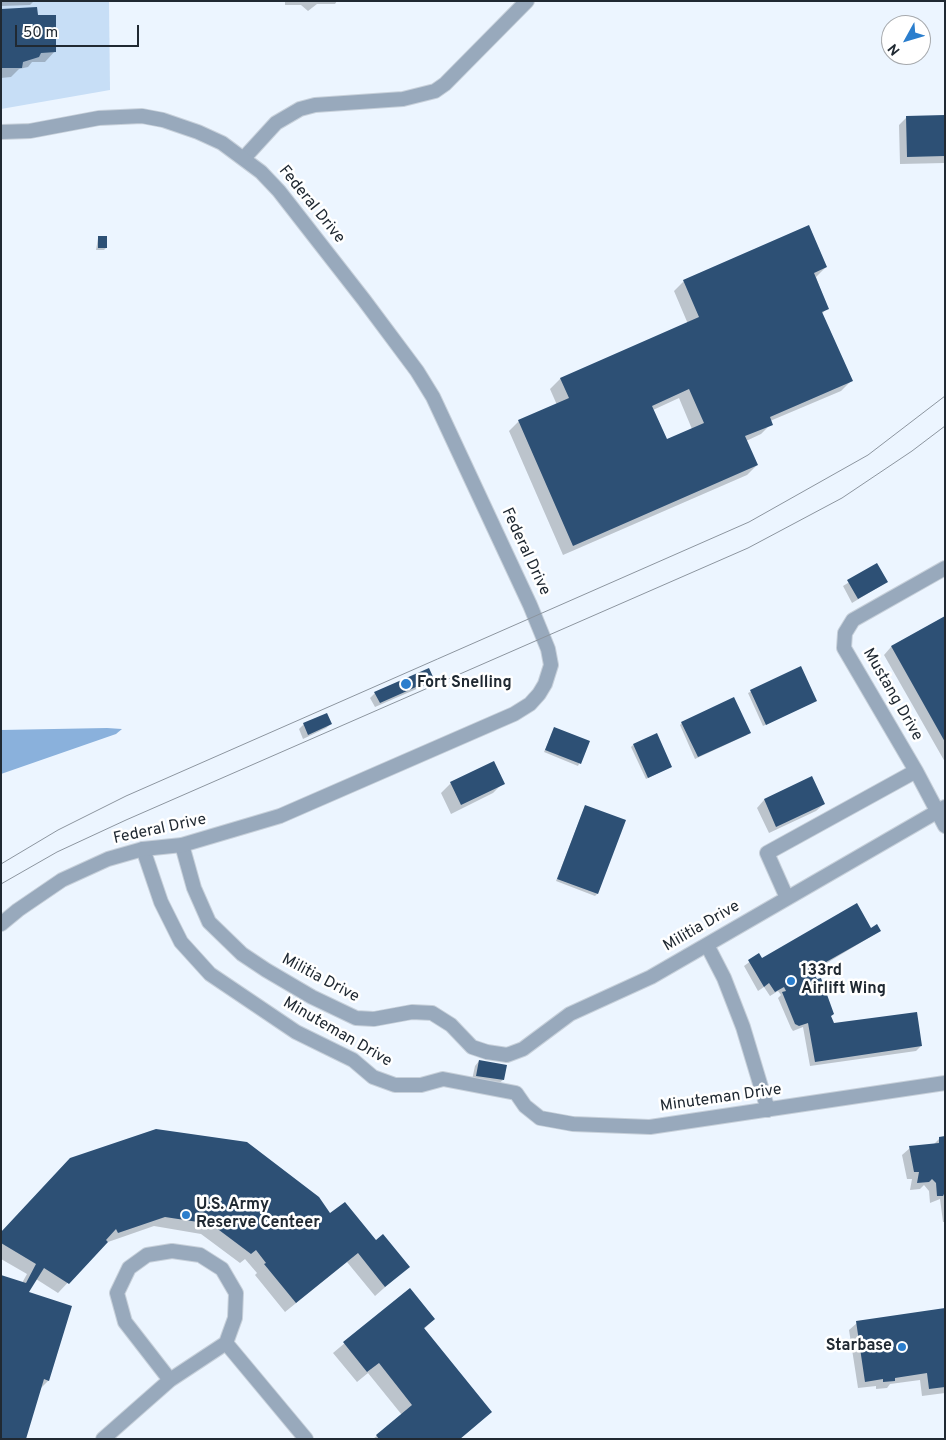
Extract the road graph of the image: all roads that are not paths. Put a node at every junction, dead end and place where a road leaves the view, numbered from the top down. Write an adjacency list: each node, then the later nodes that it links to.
1 (527, 1): 3 (street)
2 (1, 132): 3 (street, Federal Drive)
3 (244, 158): 8 (street, Federal Drive)
4 (945, 568): 5 (street, Mustang Drive)
5 (916, 771): 6 (street, Mustang Drive); 10 (street)
6 (941, 809): 7 (street, Mustang Drive); 10 (street, Militia Drive)
7 (945, 826)
8 (182, 846): 9 (street, Federal Drive); 12 (street, Militia Drive)
9 (143, 849): 11 (street, Federal Drive); 14 (street, Minuteman Drive)
10 (787, 898): 12 (street, Militia Drive)
11 (1, 924)
12 (707, 945): 14 (street)
13 (945, 1083): 14 (street, Minuteman Drive)
14 (768, 1110)
15 (226, 1343): 16 (street); 16 (street); 18 (street)
16 (170, 1380): 17 (street)
17 (103, 1439)
18 (306, 1439)

